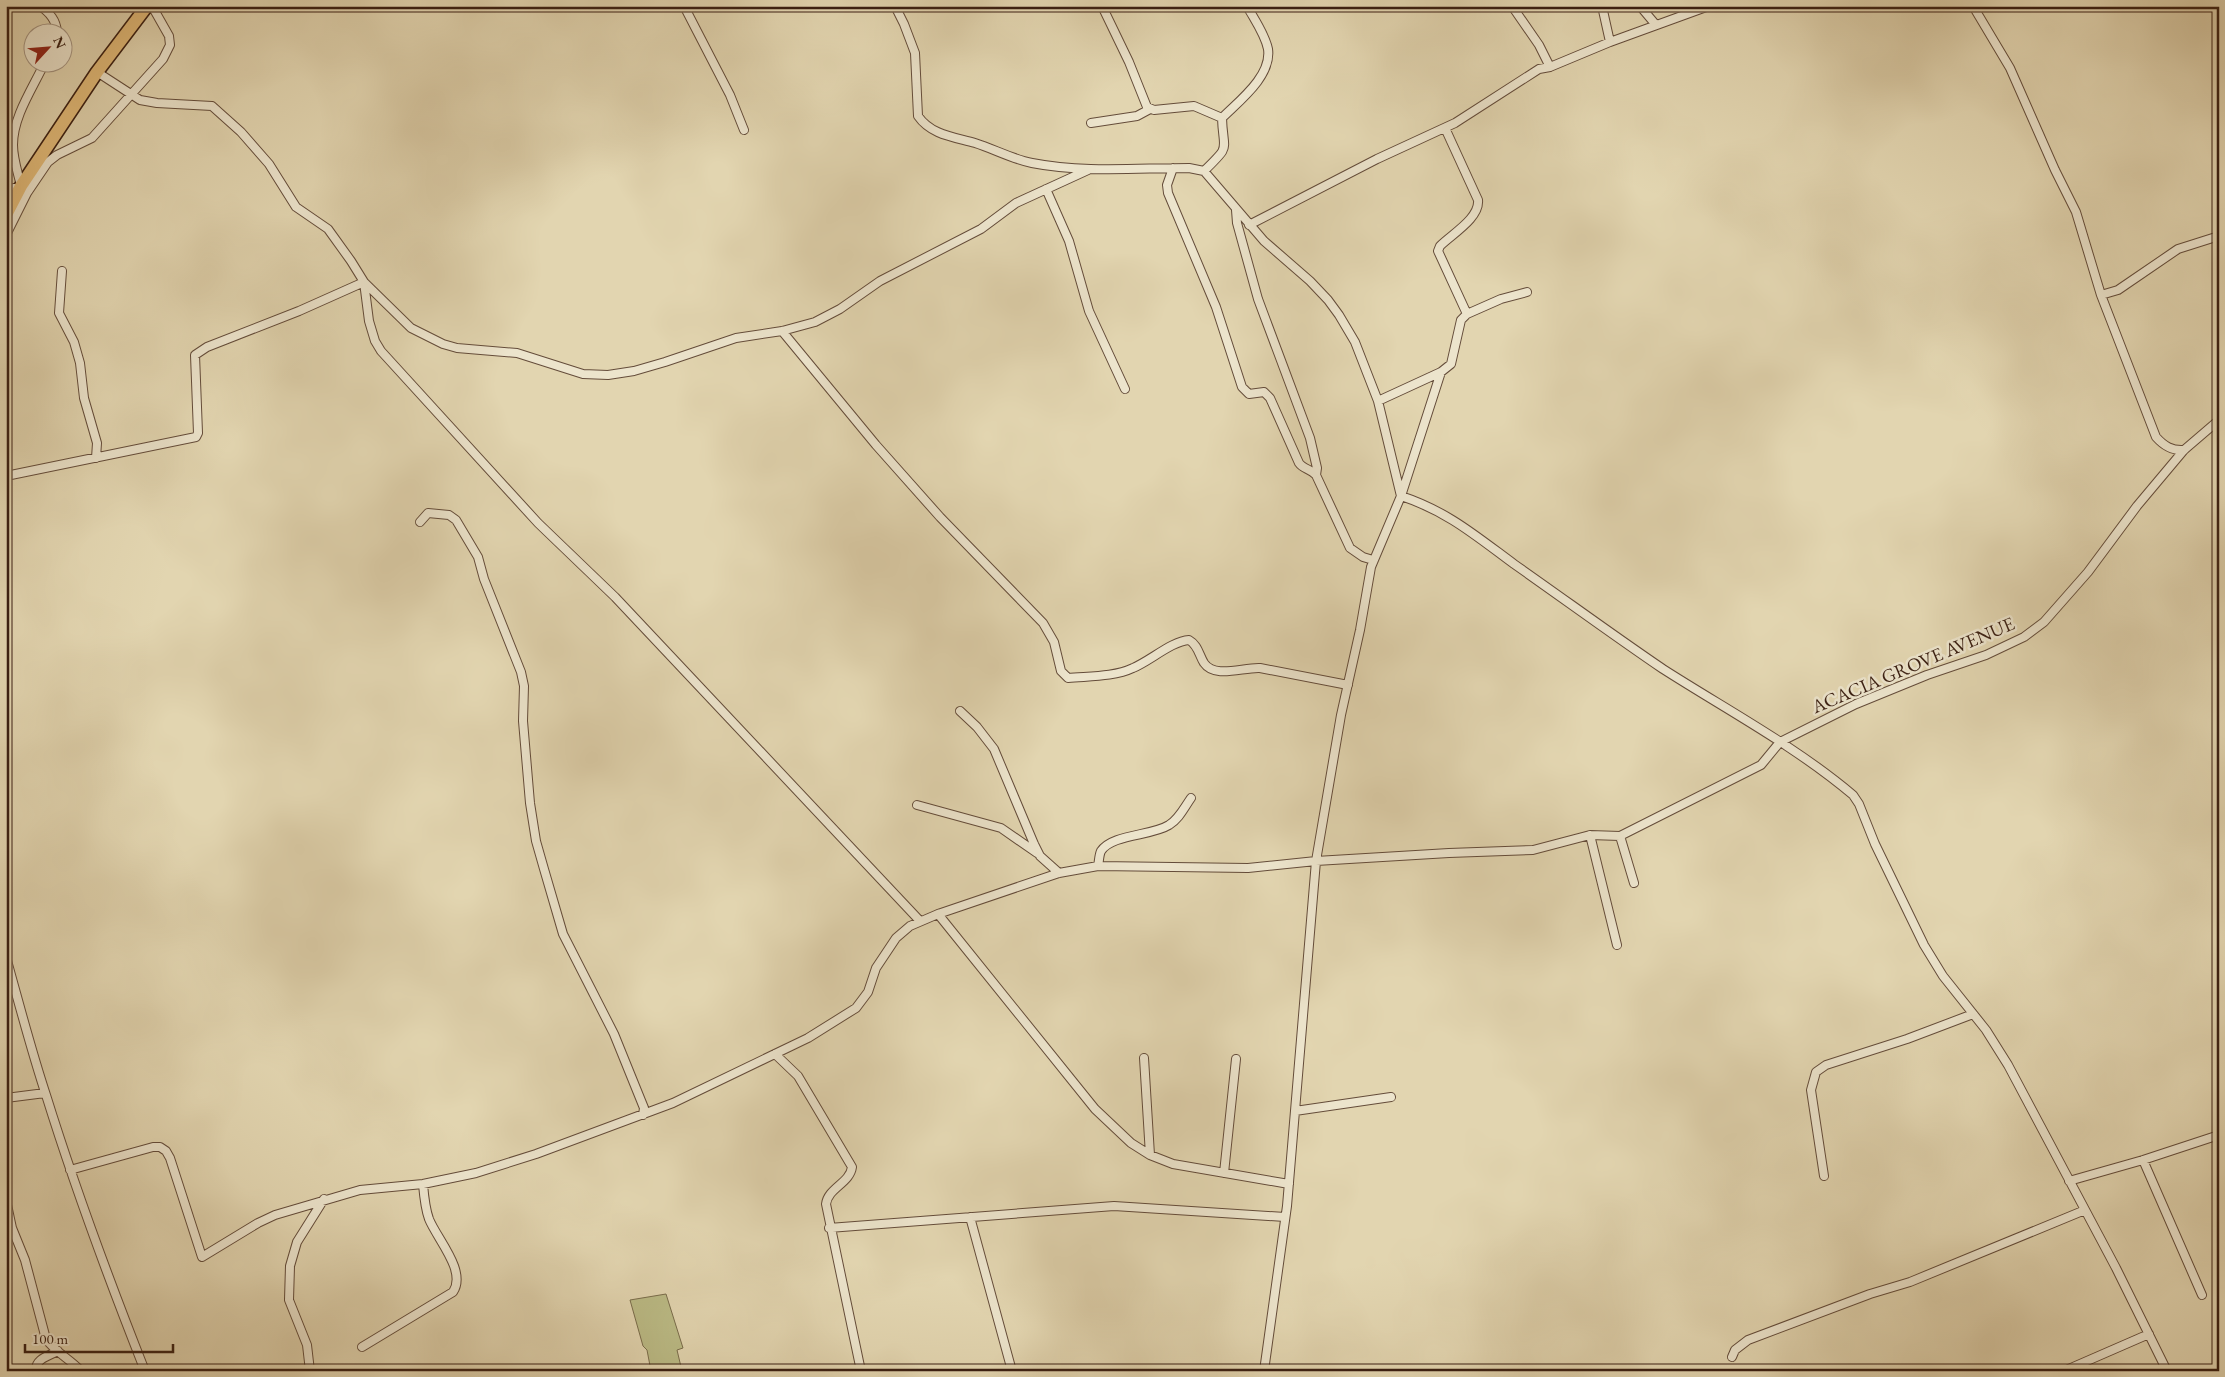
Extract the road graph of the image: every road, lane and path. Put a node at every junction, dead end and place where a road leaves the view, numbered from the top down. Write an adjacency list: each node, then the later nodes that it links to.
1 (40, 6): 13 (street)
2 (147, 6): 18 (main road)
3 (152, 6): 19 (street)
4 (684, 6): 24 (street)
5 (895, 6): 26 (street)
6 (1102, 6): 20 (street)
7 (1247, 6): 21 (street)
8 (1512, 6): 16 (street)
9 (1602, 6): 15 (street)
10 (1640, 6): 14 (street)
11 (1709, 6): 14 (street)
12 (1973, 6): 39 (street)
13 (54, 22)
14 (1656, 25): 15 (street)
15 (1610, 42): 16 (street)
16 (1550, 67): 23 (street)
17 (40, 72): 28 (street)
18 (97, 72): 19 (street); 28 (main road)
19 (131, 95): 34 (street); 37 (street)
20 (1150, 110): 21 (street); 22 (street)
21 (1222, 118): 27 (street)
22 (1091, 122)
23 (1445, 128): 33 (street); 40 (street)
24 (744, 130)
25 (1173, 168): 26 (street); 27 (street); 48 (street)
26 (1090, 169): 29 (street)
27 (1204, 171): 31 (street)
28 (21, 186): 30 (street); 32 (main road)
29 (1046, 189): 41 (street); 43 (street)
30 (6, 190)
31 (1235, 208): 33 (street); 48 (street)
32 (6, 215)
33 (1249, 225): 44 (street)
34 (6, 235)
35 (2219, 236): 39 (street)
36 (62, 271): 47 (street)
37 (364, 282): 41 (street); 47 (street); 66 (street)
38 (1527, 292): 40 (street)
39 (2101, 295): 46 (street)
40 (1467, 314): 42 (street)
41 (782, 331): 53 (street)
42 (1441, 372): 44 (street); 50 (street)
43 (1125, 389)
44 (1378, 401): 50 (street)
45 (2219, 420): 46 (street, ACACIA GROVE AVENUE)
46 (2184, 450): 55 (street, ACACIA GROVE AVENUE)
47 (96, 458): 49 (street)
48 (1316, 475): 52 (street)
49 (6, 476)
50 (1401, 496): 52 (street); 55 (street)
51 (420, 522): 77 (street)
52 (1373, 560): 53 (street)
53 (1348, 685): 61 (street)
54 (960, 711): 60 (street)
55 (1780, 742): 59 (street, ACACIA GROVE AVENUE); 69 (street)
56 (1191, 798): 62 (street)
57 (917, 805): 60 (street)
58 (1590, 835): 59 (street, ACACIA GROVE AVENUE); 61 (street, ACACIA GROVE AVENUE); 67 (street)
59 (1620, 836): 64 (street)
60 (1040, 856): 63 (street)
61 (1316, 861): 62 (street, ACACIA GROVE AVENUE); 76 (street)
62 (1098, 866): 63 (street, ACACIA GROVE AVENUE)
63 (1059, 873): 65 (street, ACACIA GROVE AVENUE)
64 (1634, 883)
65 (938, 914): 66 (street, ACACIA GROVE AVENUE); 79 (street)
66 (920, 921): 70 (street, ACACIA GROVE AVENUE)
67 (1617, 945)
68 (6, 956): 73 (street)
69 (1973, 1014): 83 (street); 84 (street)
70 (775, 1054): 77 (street, ACACIA GROVE AVENUE); 92 (street)
71 (1144, 1058): 79 (street)
72 (1236, 1059): 82 (street)
73 (45, 1093): 75 (street); 81 (street)
74 (1392, 1097): 76 (street)
75 (6, 1098)
76 (1295, 1111): 86 (street)
77 (642, 1115): 85 (street, ACACIA GROVE AVENUE)
78 (2219, 1135): 80 (street)
79 (1150, 1155): 82 (street)
80 (2143, 1160): 84 (street); 93 (street)
81 (70, 1170): 87 (street, ACACIA GROVE AVENUE); 100 (street)
82 (1224, 1173): 86 (street)
83 (1824, 1176)
84 (2069, 1181): 89 (street)
85 (422, 1184): 87 (street, ACACIA GROVE AVENUE); 95 (street)
86 (1289, 1184): 90 (street)
87 (324, 1199): 101 (street)
88 (6, 1200): 96 (street)
89 (2085, 1210): 94 (street); 97 (street)
90 (1285, 1217): 91 (street); 104 (street)
91 (970, 1218): 92 (street); 103 (street)
92 (829, 1228): 102 (street)
93 (2202, 1295)
94 (2148, 1334): 105 (street); 106 (street)
95 (362, 1347)
96 (58, 1351): 98 (street); 99 (street)
97 (1732, 1357)
98 (36, 1371)
99 (81, 1371)
100 (145, 1371)
101 (310, 1371)
102 (861, 1371)
103 (1012, 1371)
104 (1264, 1371)
105 (2064, 1371)
106 (2166, 1371)

